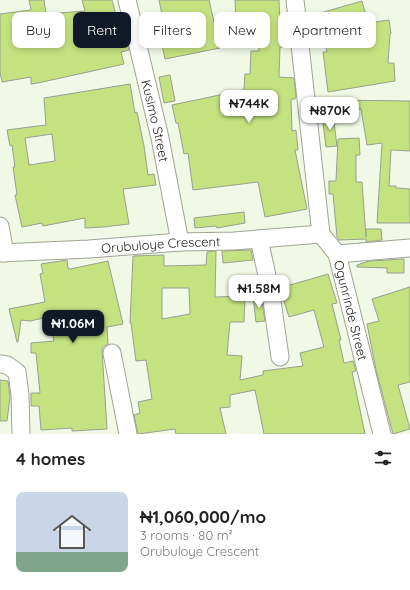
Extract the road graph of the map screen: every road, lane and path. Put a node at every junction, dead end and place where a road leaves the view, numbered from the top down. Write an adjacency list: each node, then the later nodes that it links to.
1 (127, 0): 6 (street, Kusimo Street)
2 (295, 0): 4 (street)
3 (0, 226): 8 (street)
4 (321, 234): 5 (street, Orubuloye Crescent); 9 (street, Ogunrinde Street)
5 (259, 239): 6 (street, Orubuloye Crescent); 11 (street)
6 (180, 242): 8 (street, Orubuloye Crescent)
7 (410, 248): 9 (street)
8 (2, 253)
9 (337, 254): 15 (street, Ogunrinde Street)
10 (112, 353): 14 (street)
11 (280, 357)
12 (0, 364): 13 (street)
13 (21, 434)
14 (128, 434)
15 (382, 434)

